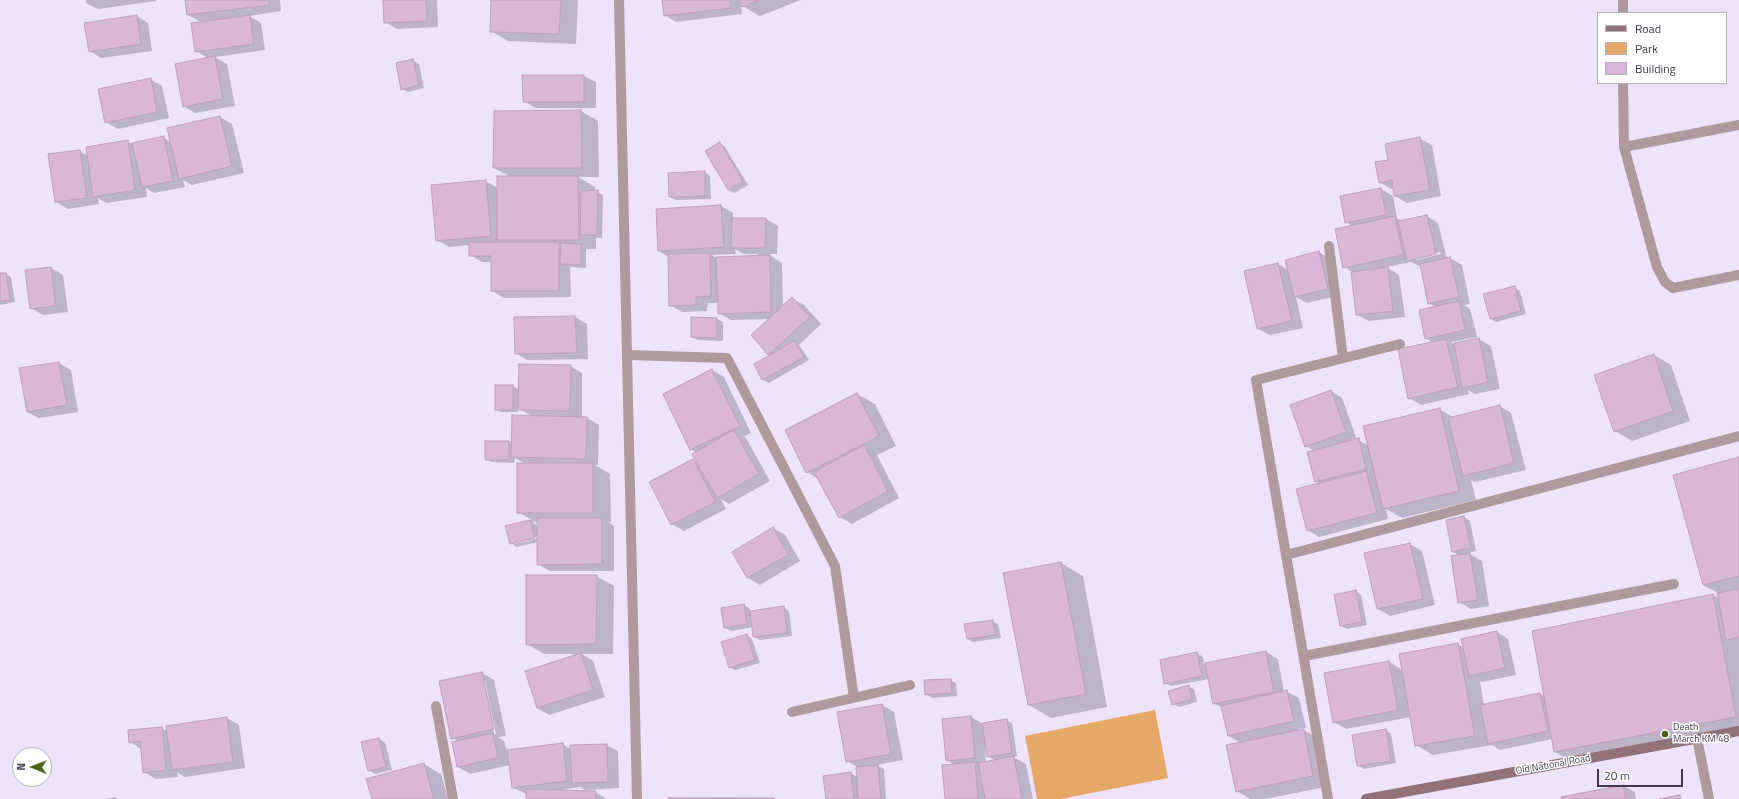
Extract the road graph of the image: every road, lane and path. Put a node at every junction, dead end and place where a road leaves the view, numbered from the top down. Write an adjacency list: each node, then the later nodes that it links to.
1 (619, 0): 10 (street)
2 (1623, 0): 3 (street)
3 (1623, 12)
4 (1623, 84): 6 (street)
5 (1739, 125): 6 (street)
6 (1624, 147): 8 (street)
7 (1329, 246): 11 (street)
8 (1739, 275)
9 (1400, 344): 11 (street)
10 (627, 355): 17 (street); 23 (street)
11 (1343, 358): 13 (street)
12 (1739, 436): 13 (street)
13 (1286, 555): 15 (street)
14 (1674, 584): 15 (street)
15 (1304, 656): 24 (street)
16 (910, 685): 17 (street)
17 (854, 698): 19 (street)
18 (436, 706): 22 (street)
19 (792, 712)
20 (1739, 731): 21 (main road, Old National Road)
21 (1697, 738): 25 (main road, Old National Road); 26 (street)
22 (453, 799)
23 (638, 799)
24 (1328, 799)
25 (1366, 799)
26 (1710, 799)

